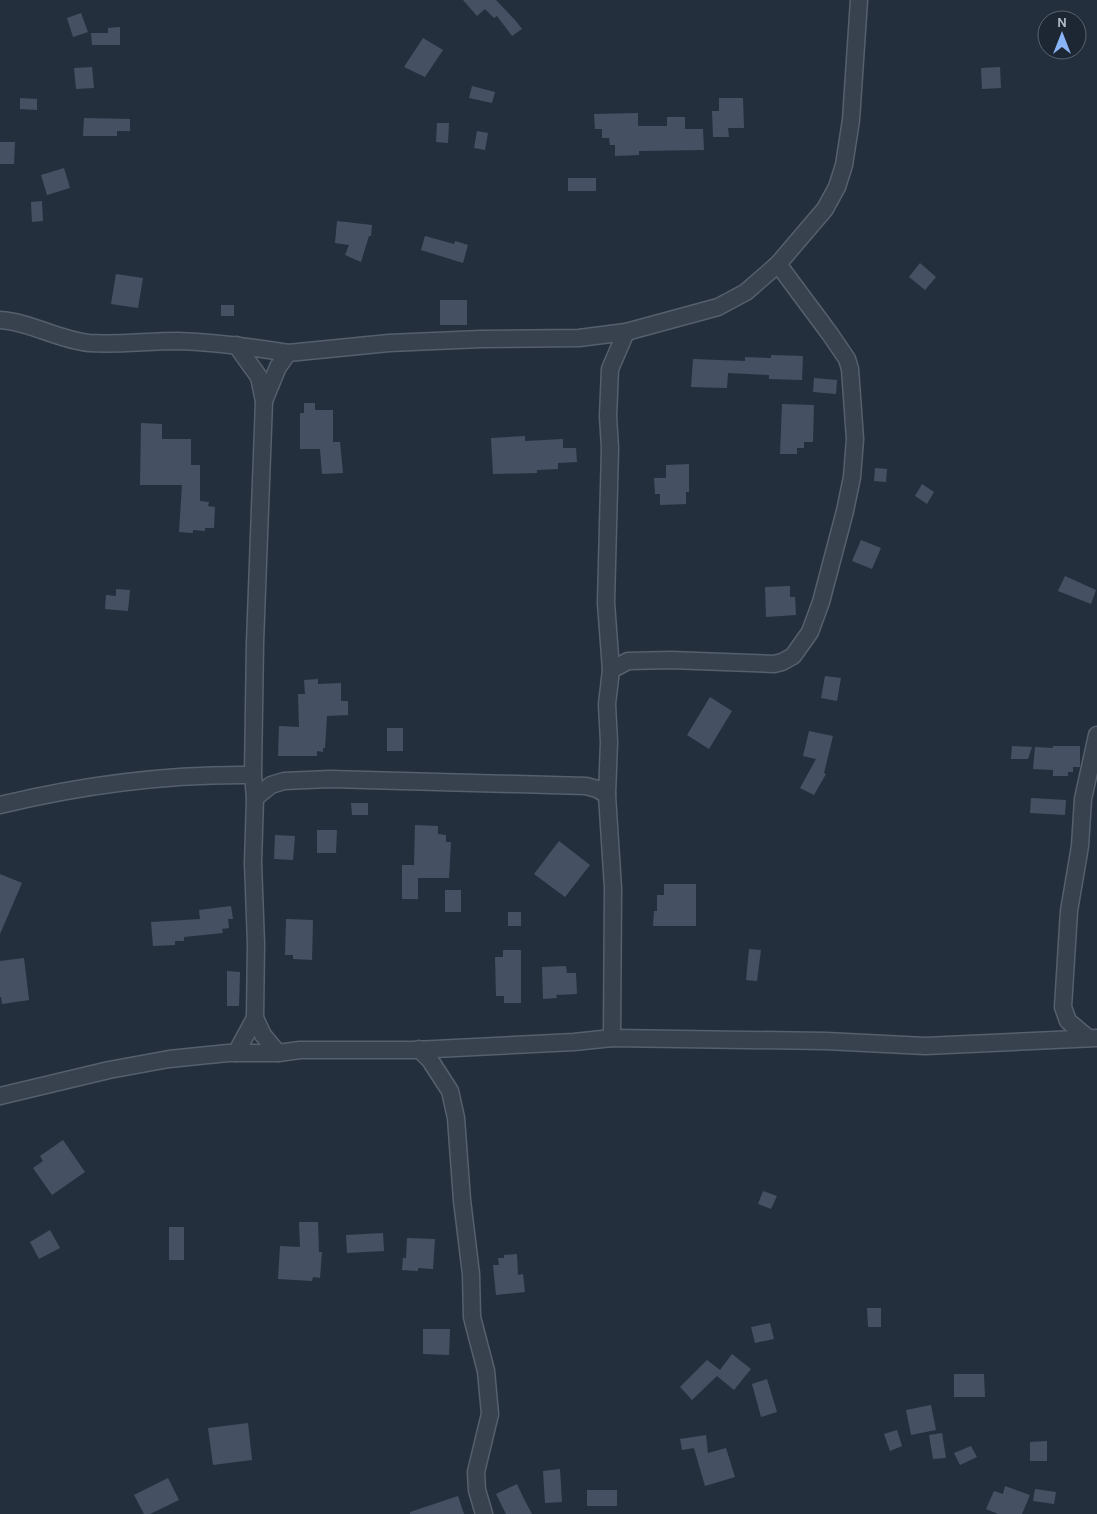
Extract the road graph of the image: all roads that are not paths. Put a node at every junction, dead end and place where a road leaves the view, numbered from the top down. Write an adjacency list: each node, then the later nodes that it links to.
1 (859, 0): 2 (street)
2 (778, 264): 4 (street); 8 (street)
3 (0, 320): 5 (street)
4 (626, 332): 6 (street); 8 (street)
5 (236, 345): 6 (street); 7 (street)
6 (288, 353): 7 (street)
7 (264, 401): 10 (street)
8 (611, 670): 12 (street)
9 (1097, 735): 16 (street)
10 (253, 770): 11 (street); 13 (street); 14 (street)
11 (278, 782): 12 (street); 13 (street)
12 (607, 795): 17 (street)
13 (255, 798): 15 (street)
14 (0, 805)
15 (255, 1018): 19 (street); 20 (street)
16 (1092, 1037): 17 (street)
17 (612, 1038): 18 (street)
18 (419, 1049): 20 (street); 22 (street)
19 (236, 1053): 20 (street); 21 (street)
20 (278, 1053)
21 (0, 1096)
22 (484, 1514)

